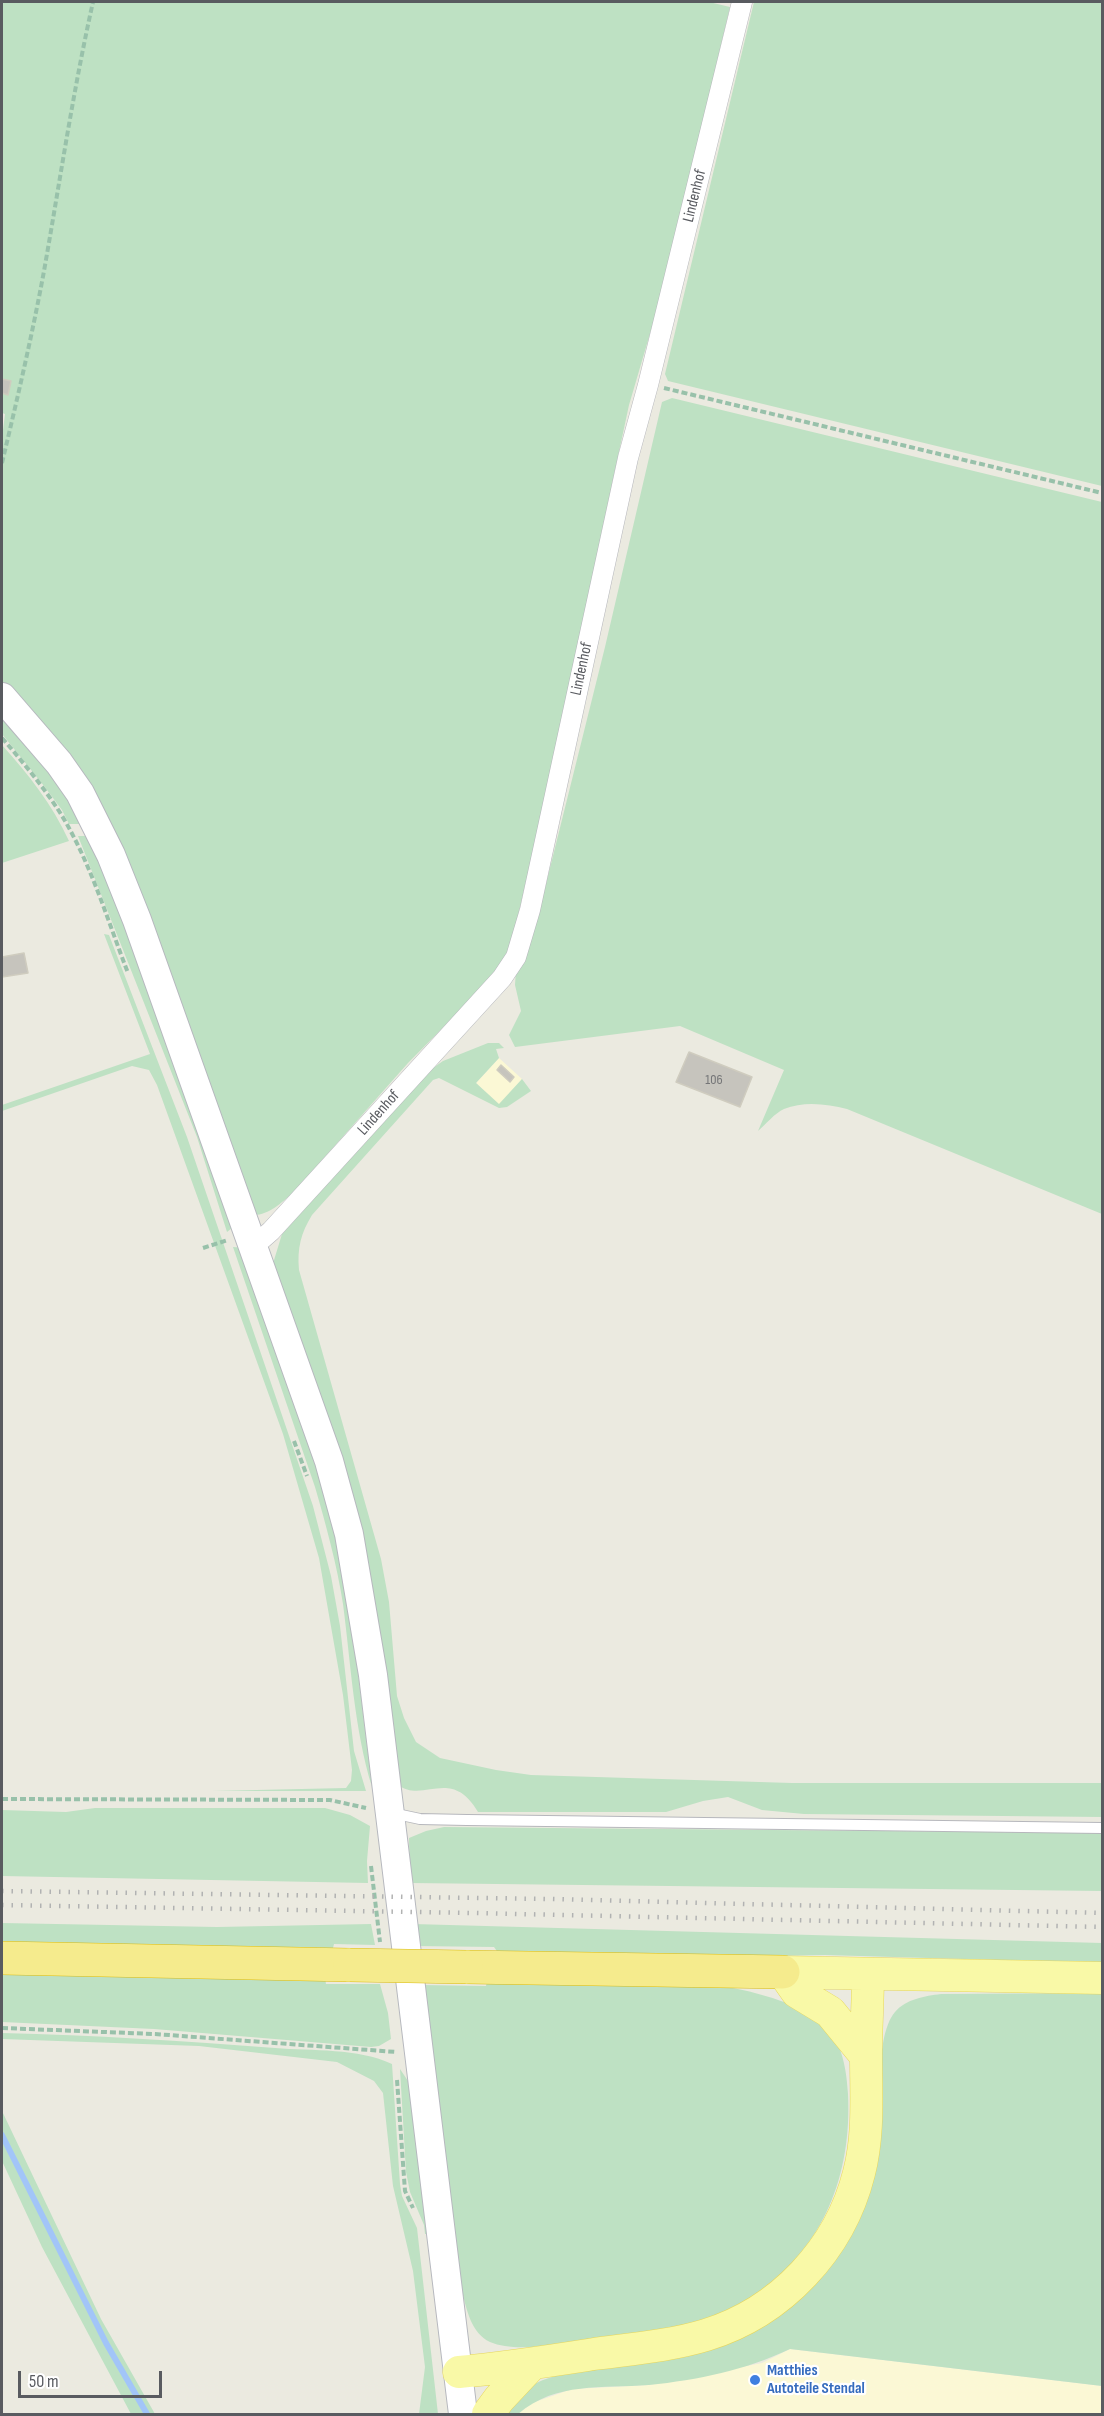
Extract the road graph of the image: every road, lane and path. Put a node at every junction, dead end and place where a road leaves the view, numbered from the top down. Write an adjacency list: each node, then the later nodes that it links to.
1 (93, 2): 4 (path)
2 (742, 2): 3 (street, Lindenhof)
3 (648, 385): 5 (path); 10 (street, Lindenhof)
4 (2, 463)
5 (1102, 493)
6 (2, 698): 10 (main road)
7 (2, 738): 8 (path)
8 (130, 976)
9 (223, 1230): 10 (path)
10 (241, 1247): 14 (main road)
11 (294, 1439): 12 (path)
12 (309, 1483)
13 (2, 1799): 14 (path)
14 (390, 1813): 15 (lane); 23 (main road)
15 (1102, 1828)
16 (371, 1862): 17 (path)
17 (381, 1954)
18 (2, 1958): 19 (highway, bridge)
19 (783, 1972): 20 (main road); 24 (main road)
20 (868, 1974): 21 (main road); 24 (main road)
21 (1102, 1978)
22 (2, 2028): 23 (path)
23 (401, 2052): 28 (main road)
24 (866, 2055): 27 (main road)
25 (397, 2075): 26 (path)
26 (416, 2214)
27 (531, 2365): 28 (main road); 30 (main road)
28 (459, 2372): 29 (main road)
29 (462, 2415)
30 (488, 2415)

